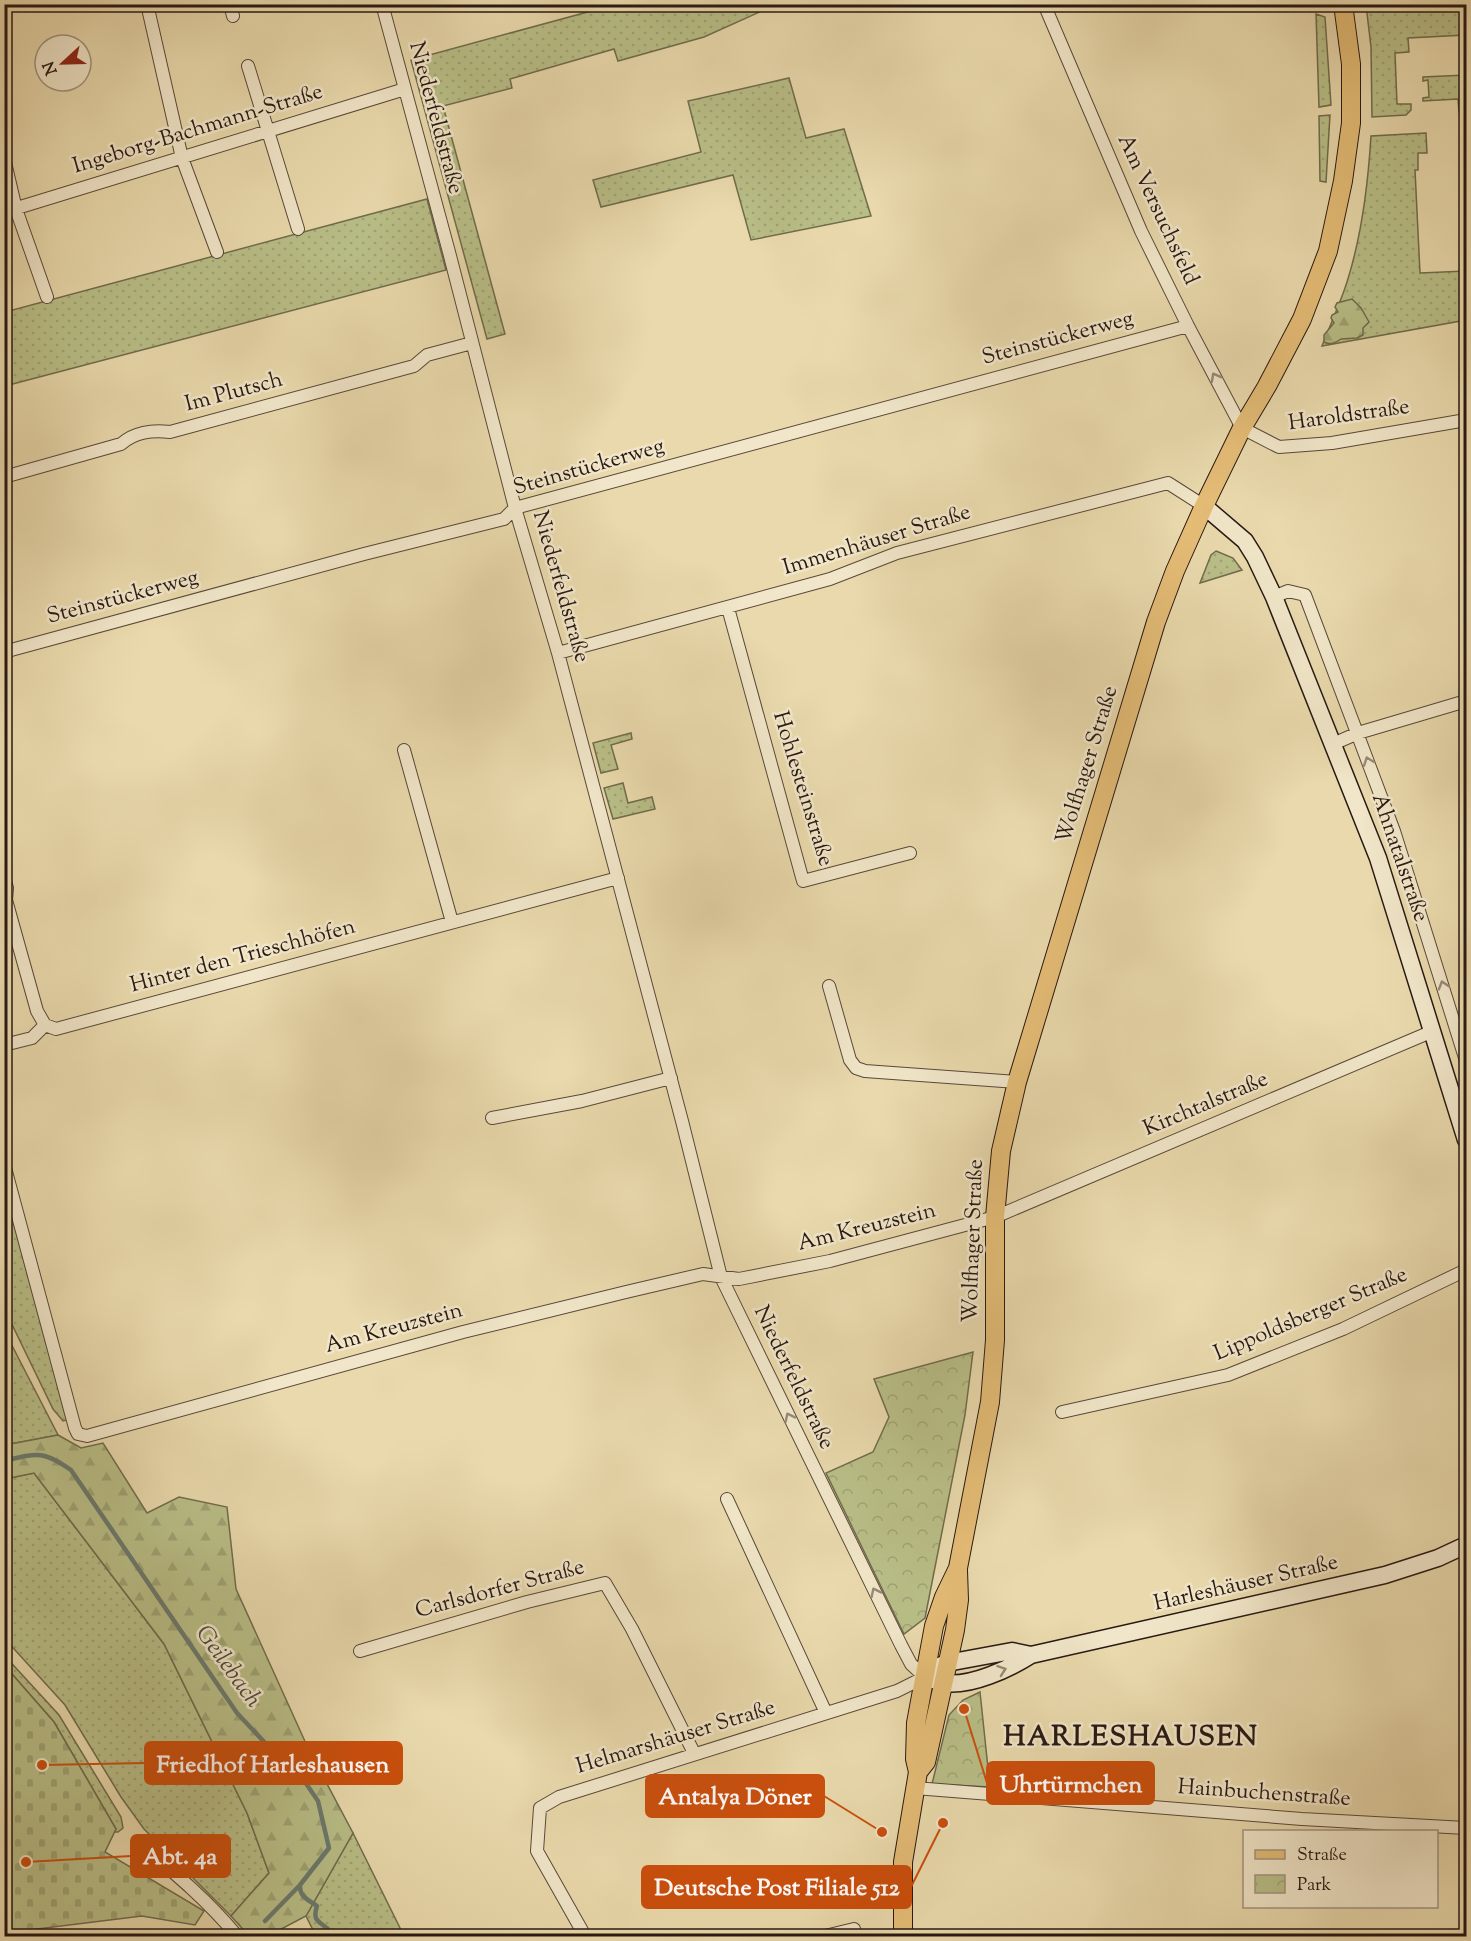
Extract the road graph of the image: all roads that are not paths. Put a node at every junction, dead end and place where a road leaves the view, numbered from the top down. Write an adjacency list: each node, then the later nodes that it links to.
1 (147, 4): 9 (street)
2 (382, 4): 6 (street, Niederfeldstraße)
3 (1044, 4): 14 (street, Am Versuchsfeld)
4 (1343, 4): 17 (main road, Wolfhager Straße)
5 (248, 66): 7 (street)
6 (405, 89): 7 (street, Ingeborg-Bachmann-Straße); 15 (street, Niederfeldstraße)
7 (267, 131): 9 (street, Ingeborg-Bachmann-Straße); 11 (street)
8 (4, 158): 10 (street)
9 (182, 158): 10 (street, Ingeborg-Bachmann-Straße); 12 (street)
10 (10, 211): 13 (street)
11 (298, 229)
12 (216, 252)
13 (47, 297)
14 (1188, 326): 17 (street, Am Versuchsfeld, one-way to 14); 20 (street, Steinstückerweg)
15 (472, 344): 18 (street, Im Plutsch); 20 (street, Niederfeldstraße)
16 (1467, 420): 17 (street, Haroldstraße)
17 (1242, 428): 19 (main road, Wolfhager Straße)
18 (4, 477)
19 (1204, 506): 21 (main road, Ahnatalstraße); 22 (street, Immenhäuser Straße); 39 (main road, Wolfhager Straße)
20 (515, 508): 23 (street, Niederfeldstraße); 24 (street, Steinstückerweg)
21 (1274, 597): 26 (street, Ahnatalstraße); 27 (main road, Ahnatalstraße)
22 (728, 608): 23 (street, Immenhäuser Straße); 29 (street, Hohlesteinstraße)
23 (558, 653): 31 (street, Niederfeldstraße)
24 (4, 654)
25 (1467, 701): 26 (street)
26 (1358, 734): 27 (street); 37 (street, Ahnatalstraße, one-way to 26)
27 (1333, 744): 35 (main road, Ahnatalstraße)
28 (404, 750): 32 (street)
29 (910, 853)
30 (4, 878): 34 (street)
31 (618, 878): 32 (street, Hinter den Trieschhöfen); 38 (street, Niederfeldstraße)
32 (452, 922): 34 (street, Hinter den Trieschhöfen)
33 (829, 986): 39 (street)
34 (45, 1025): 36 (street)
35 (1433, 1031): 41 (main road, Ahnatalstraße); 43 (street, Kirchtalstraße)
36 (4, 1045)
37 (1467, 1061)
38 (670, 1078): 40 (street); 45 (street, Niederfeldstraße)
39 (1017, 1082): 43 (main road, Wolfhager Straße)
40 (492, 1118)
41 (1467, 1140)
42 (4, 1164): 45 (street, Am Kreuzstein)
43 (995, 1217): 45 (street, Am Kreuzstein); 49 (main road, Wolfhager Straße)
44 (1467, 1270): 46 (street, Lippoldsberger Straße)
45 (722, 1277): 53 (street, Niederfeldstraße, one-way to 45)
46 (1062, 1412)
47 (727, 1499): 57 (street)
48 (1467, 1545): 51 (main road, Harleshäuser Straße)
49 (958, 1568): 52 (main road, Wolfhager Straße); 53 (main road, Wolfhager Straße)
50 (360, 1651): 58 (street, Carlsdorfer Straße)
51 (1031, 1655): 52 (main road, Harleshäuser Straße); 54 (main road, Harleshäuser Straße, one-way to 51)
52 (947, 1663): 53 (main road, Harleshäuser Straße); 55 (main road, Wolfhager Straße)
53 (925, 1677): 55 (main road, Harleshäuser Straße); 57 (street, Helmarshäuser Straße); 59 (main road, Wolfhager Straße)
54 (971, 1681): 55 (main road, Harleshäuser Straße); 56 (main road, Harleshäuser Straße)
55 (944, 1683): 56 (main road, Wolfhager Straße)
56 (938, 1708): 59 (main road, Wolfhager Straße)
57 (826, 1713): 58 (street, Helmarshäuser Straße)
58 (694, 1753): 64 (street, Helmarshäuser Straße)
59 (916, 1780): 60 (street, Hainbuchenstraße); 66 (main road, Wolfhager Straße)
60 (1467, 1828)
61 (141, 1845): 63 (street)
62 (855, 1929): 65 (street)
63 (237, 1936)
64 (585, 1936)
65 (825, 1936)
66 (903, 1936)

